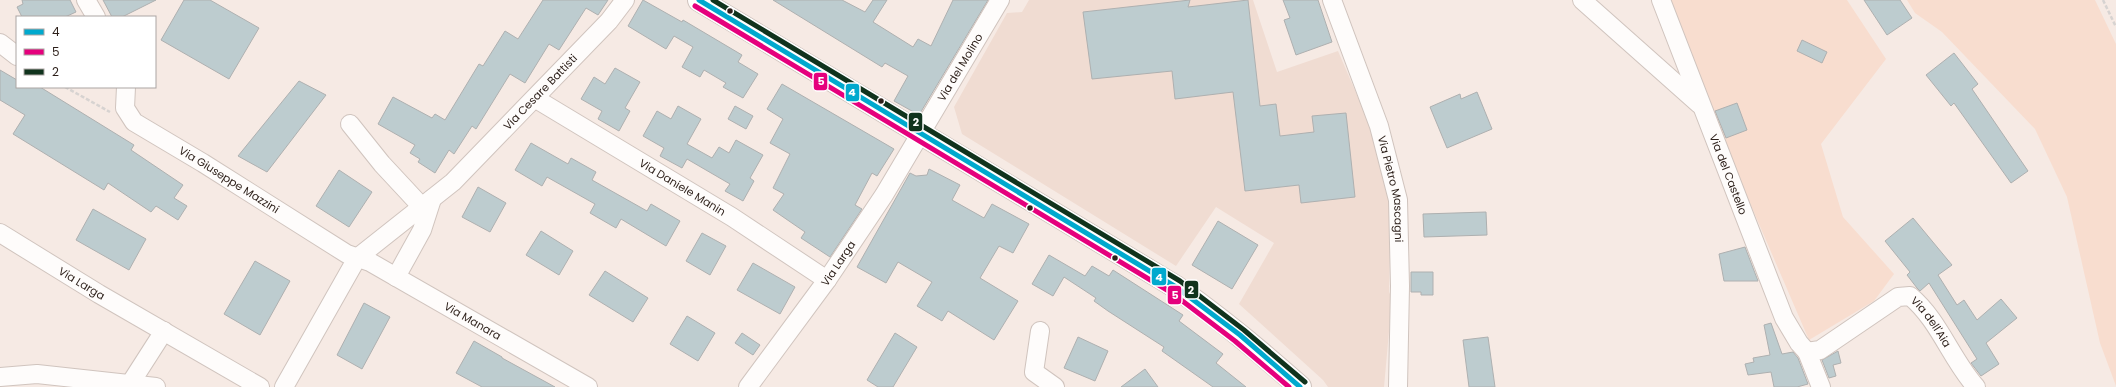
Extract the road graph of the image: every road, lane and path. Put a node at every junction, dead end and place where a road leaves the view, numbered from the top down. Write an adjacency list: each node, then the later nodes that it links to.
1 (86, 0): 9 (street)
2 (625, 0): 15 (street, Via Cesare Battisti)
3 (699, 0): 19 (street)
4 (1000, 0): 19 (street, Via del Molino)
5 (1332, 0): 37 (street, Via Pietro Mascagni)
6 (1582, 0): 16 (street, Via del Castello)
7 (1661, 0): 16 (street)
8 (2102, 0): 10 (path)
9 (95, 16)
10 (2116, 27)
11 (0, 44): 12 (street)
12 (16, 55)
13 (67, 88): 17 (path)
14 (126, 88): 17 (street)
15 (536, 99): 20 (street, Via Cesare Battisti); 24 (street, Via Daniele Manin)
16 (1701, 106): 27 (street, Via del Castello)
17 (134, 122): 22 (street, Via Giuseppe Mazzini)
18 (350, 124): 20 (street)
19 (920, 134): 24 (street, Via Larga); 36 (street)
20 (427, 203): 22 (street, Via Cesare Battisti); 23 (street)
21 (0, 233): 25 (street, Via Larga)
22 (357, 258): 23 (street, Via Manara); 32 (street)
23 (396, 277): 33 (street, Via Manara)
24 (827, 280): 34 (street, Via Larga)
25 (164, 331): 29 (street); 31 (street, Via Larga)
26 (1040, 331): 35 (street)
27 (1808, 352): 38 (street, Via del Castello); 39 (street, Via dell'Aia)
28 (0, 377): 29 (street)
29 (130, 384): 30 (street)
30 (156, 387)
31 (260, 387)
32 (284, 387)
33 (588, 387)
34 (748, 387)
35 (1055, 387)
36 (1300, 387)
37 (1398, 387)
38 (1821, 387)
39 (1976, 387)

